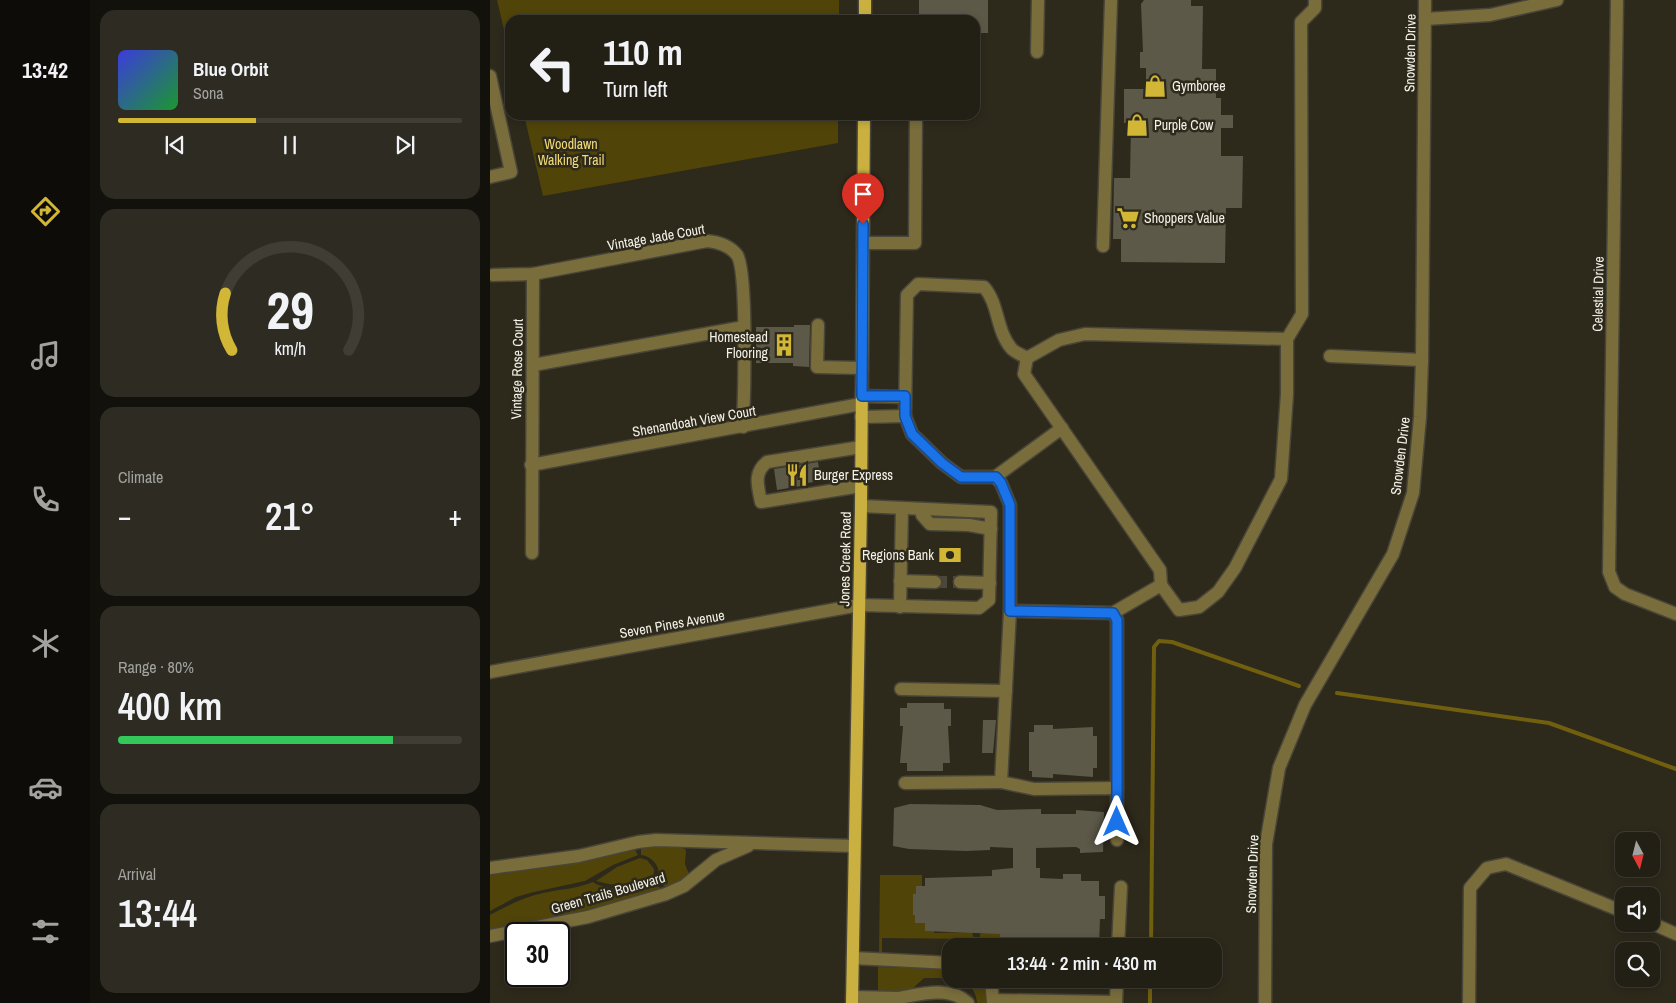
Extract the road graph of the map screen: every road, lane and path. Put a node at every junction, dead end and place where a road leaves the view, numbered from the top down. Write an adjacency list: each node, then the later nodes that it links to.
1 (865, 0): 8 (main road)
2 (1038, 0): 10 (street)
3 (1111, 0): 16 (street)
4 (1315, 0): 21 (street)
5 (1425, 0): 9 (street, Snowden Drive)
6 (1557, 0): 9 (street)
7 (1617, 0): 48 (street, Celestial Drive)
8 (865, 15)
9 (1425, 19): 24 (street, Snowden Drive)
10 (1037, 52)
11 (490, 76): 14 (street)
12 (864, 120): 15 (main road, Jones Creek Road)
13 (916, 120): 15 (street)
14 (490, 177)
15 (863, 243): 26 (main road, Jones Creek Road)
16 (1103, 246)
17 (533, 274): 18 (street, Vintage Jade Court); 20 (street, Vintage Jade Court); 25 (street, Vintage Rose Court)
18 (493, 275)
19 (818, 325): 26 (street)
20 (744, 327): 25 (street); 30 (street, Vintage Jade Court)
21 (1287, 339): 23 (street); 43 (street)
22 (1330, 356): 24 (street)
23 (1027, 358): 27 (street); 31 (street)
24 (1422, 360): 74 (street, Snowden Drive)
25 (533, 365): 33 (street, Vintage Rose Court)
26 (862, 368): 28 (main road, Jones Creek Road)
27 (905, 396): 28 (street); 29 (street)
28 (861, 406): 29 (street); 30 (street, Shenandoah View Court); 32 (main road, Jones Creek Road)
29 (905, 416): 34 (street)
30 (743, 428): 33 (street, Shenandoah View Court)
31 (1062, 428): 34 (street); 43 (street)
32 (861, 447): 35 (main road, Jones Creek Road); 35 (street)
33 (531, 465): 38 (street, Vintage Rose Court)
34 (996, 477): 46 (street)
35 (861, 486): 36 (main road, Jones Creek Road)
36 (861, 506): 37 (street); 44 (main road, Jones Creek Road)
37 (902, 508): 39 (street); 42 (street, Seven Pines Avenue)
38 (532, 553)
39 (900, 581): 40 (street); 45 (street)
40 (935, 582)
41 (960, 582): 42 (street)
42 (990, 583): 45 (street, Seven Pines Avenue)
43 (1161, 585): 47 (street)
44 (859, 605): 45 (street, Seven Pines Avenue); 49 (street, Seven Pines Avenue); 57 (main road, Jones Creek Road)
45 (900, 608)
46 (1010, 611): 47 (street); 51 (street)
47 (1113, 613): 54 (street)
48 (1676, 614)
49 (490, 672)
50 (901, 689): 51 (street)
51 (1006, 691): 53 (street)
52 (905, 782): 53 (street)
53 (1001, 782): 54 (street)
54 (1117, 788): 55 (street)
55 (1117, 840)
56 (752, 845): 57 (street, Green Trails Boulevard); 58 (street, Green Trails Boulevard); 63 (street, Green Trails Boulevard)
57 (854, 846): 65 (main road, Jones Creek Road)
58 (490, 868)
59 (1120, 887): 64 (street)
60 (1615, 908): 75 (street)
61 (1660, 928): 62 (street)
62 (1676, 934)
63 (490, 936)
64 (1118, 938)
65 (852, 958): 66 (street); 69 (main road, Jones Creek Road)
66 (942, 963)
67 (992, 988): 71 (street)
68 (1117, 988): 73 (street)
69 (852, 1000): 70 (street)
70 (899, 1001): 72 (street)
71 (993, 1002): 73 (street)
72 (968, 1003)
73 (1116, 1003)
74 (1265, 1003)
75 (1469, 1003)

